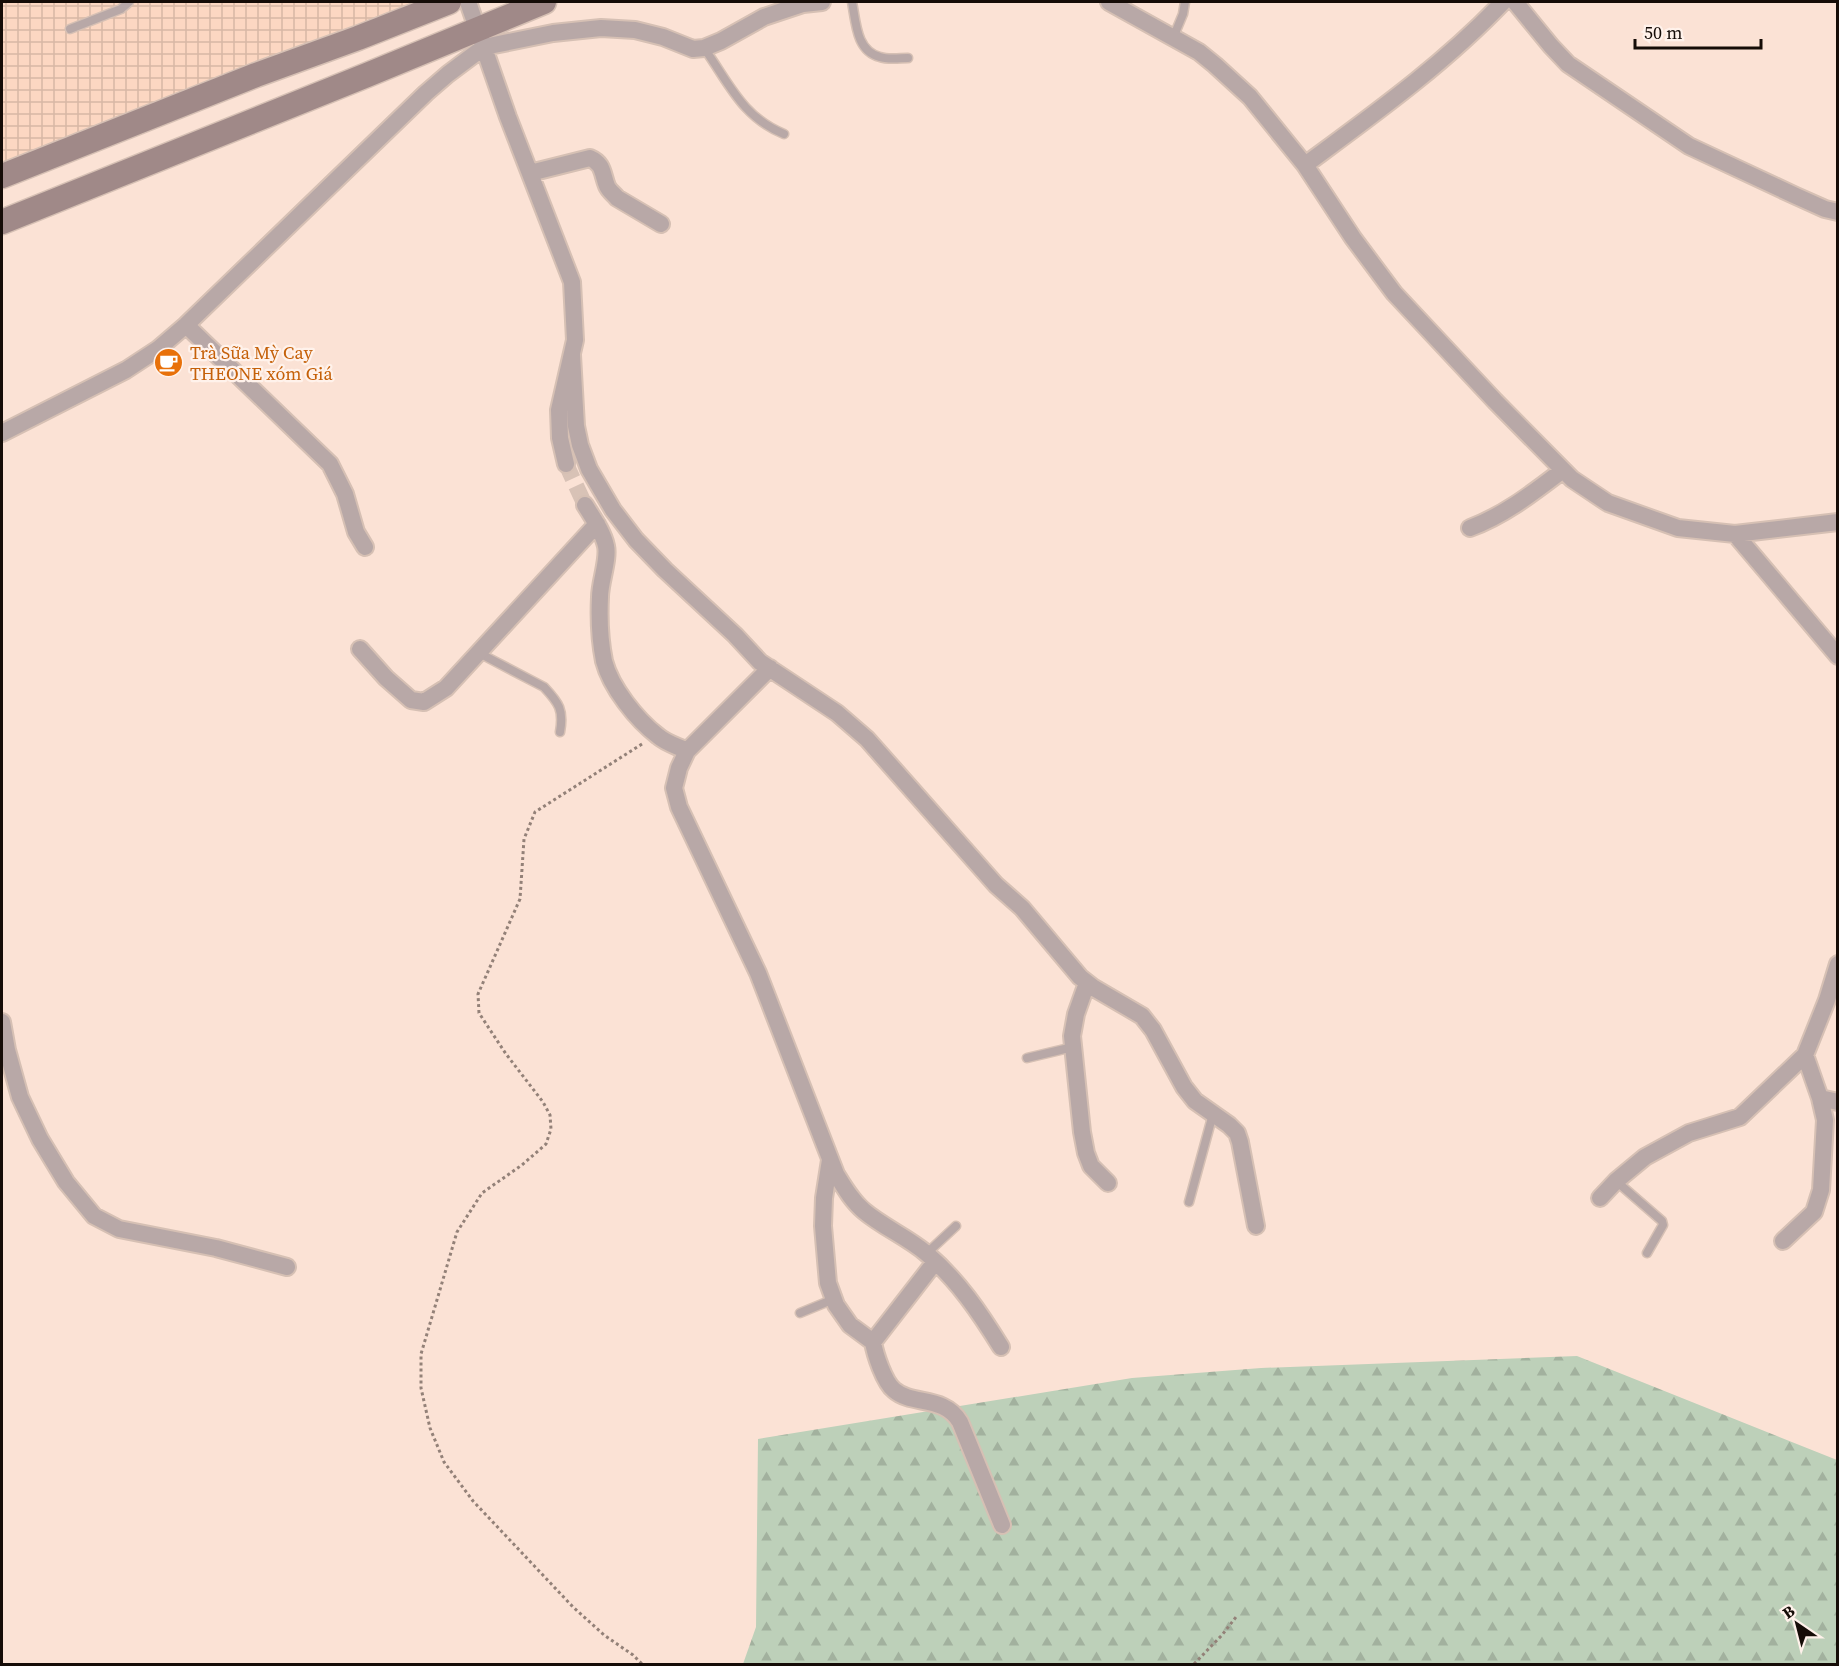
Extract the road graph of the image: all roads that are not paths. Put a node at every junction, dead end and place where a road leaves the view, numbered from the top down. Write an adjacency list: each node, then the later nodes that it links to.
1 (129, 2): 11 (lane)
2 (449, 2): 19 (main road)
3 (468, 2): 12 (street)
4 (544, 2): 12 (main road)
5 (822, 2): 14 (street)
6 (852, 2): 15 (lane)
7 (1109, 2): 13 (street)
8 (1185, 2): 13 (lane)
9 (1503, 2): 17 (street)
10 (1515, 2): 20 (street)
11 (70, 29)
12 (480, 37): 14 (street); 18 (street); 21 (main road); 23 (street)
13 (1173, 38): 17 (street)
14 (704, 48): 16 (lane)
15 (908, 58)
16 (784, 134)
17 (1305, 165): 27 (street)
18 (530, 173): 22 (street); 24 (street)
19 (2, 176)
20 (1838, 212)
21 (2, 222)
22 (661, 224)
23 (186, 325): 25 (street); 33 (street)
24 (572, 355): 26 (street); 37 (street)
25 (2, 433)
26 (566, 464)
27 (1563, 470): 31 (street); 32 (street)
28 (585, 505): 30 (street)
29 (1838, 522): 32 (street)
30 (597, 524): 35 (street); 39 (street)
31 (1470, 528)
32 (1736, 534): 36 (street)
33 (364, 547)
34 (360, 649): 35 (street)
35 (479, 653): 38 (lane)
36 (1838, 656)
37 (770, 668): 39 (street); 41 (street)
38 (560, 732)
39 (687, 751): 49 (street)
40 (1838, 964): 44 (street)
41 (1087, 983): 43 (street); 48 (street)
42 (2, 1022): 59 (street)
43 (1073, 1047): 45 (lane); 51 (street)
44 (1805, 1055): 46 (street); 50 (street)
45 (1028, 1058)
46 (1820, 1098): 47 (street); 56 (street)
47 (1838, 1102)
48 (1213, 1114): 53 (lane); 55 (street)
49 (831, 1159): 58 (street); 60 (street)
50 (1616, 1181): 52 (street); 57 (lane)
51 (1108, 1183)
52 (1600, 1198)
53 (1190, 1202)
54 (956, 1226): 58 (lane)
55 (1256, 1226)
56 (1783, 1241)
57 (1647, 1253)
58 (931, 1258): 62 (street); 63 (street)
59 (287, 1267)
60 (834, 1299): 61 (lane); 62 (street)
61 (800, 1313)
62 (873, 1342): 64 (street)
63 (1001, 1347)
64 (1002, 1525)

